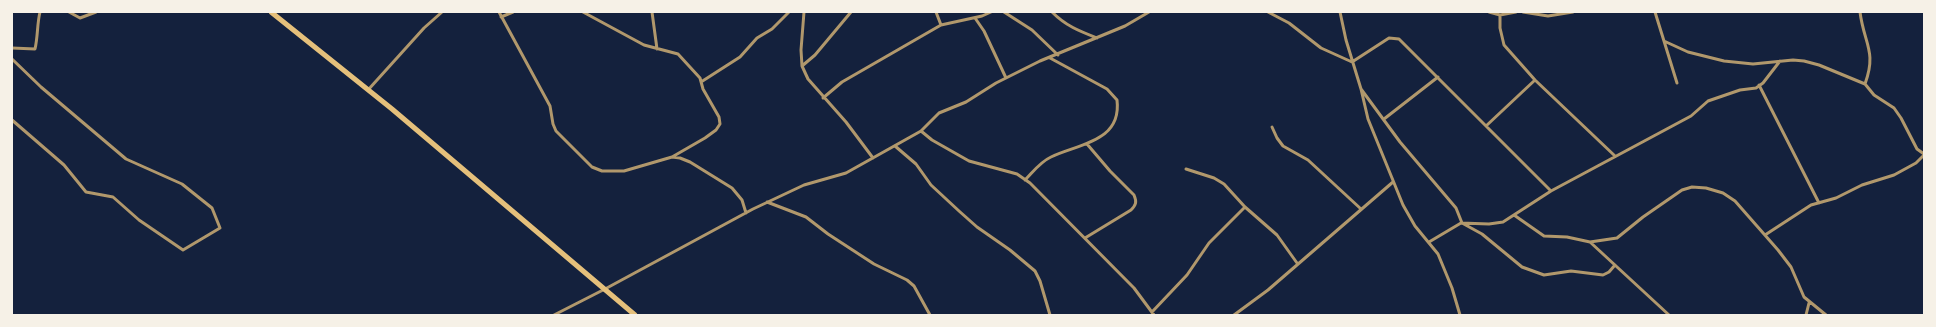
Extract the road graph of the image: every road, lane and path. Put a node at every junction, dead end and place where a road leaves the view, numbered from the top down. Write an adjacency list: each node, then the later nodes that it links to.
1 (40, 12): 32 (street)
2 (69, 12): 3 (street)
3 (96, 12)
4 (271, 12): 48 (main road)
5 (442, 12): 48 (street)
6 (499, 12): 27 (street)
7 (513, 12): 27 (street)
8 (583, 12): 33 (street)
9 (652, 12): 33 (street)
10 (789, 12): 43 (street)
11 (804, 12): 39 (street)
12 (851, 12): 39 (street)
13 (936, 12): 29 (street)
14 (991, 12): 28 (street)
15 (1004, 12): 34 (street)
16 (1052, 12): 30 (street)
17 (1149, 12): 30 (street)
18 (1268, 12): 38 (street)
19 (1340, 12): 38 (street)
20 (1489, 12): 26 (street)
21 (1516, 12): 26 (street)
22 (1523, 12): 23 (street)
23 (1573, 12)
24 (1654, 12): 31 (street)
25 (1860, 12): 45 (street)
26 (1500, 15): 42 (street)
27 (501, 17): 59 (street)
28 (975, 18): 29 (street); 41 (street)
29 (941, 25): 49 (street)
30 (1097, 38): 34 (street)
31 (1664, 41): 37 (street); 44 (street)
32 (12, 48)
33 (656, 49): 43 (street)
34 (1058, 55): 35 (street)
35 (1050, 58): 41 (street); 55 (street)
36 (12, 59): 51 (street)
37 (1780, 61): 45 (street); 46 (street)
38 (1352, 62): 40 (street); 47 (street)
39 (802, 66): 49 (street)
40 (1438, 77): 50 (street); 52 (street)
41 (1006, 78): 54 (street)
42 (1535, 80): 52 (street); 58 (street)
43 (701, 82): 59 (street)
44 (1677, 82)
45 (1865, 84): 57 (street)
46 (1759, 85): 58 (street); 66 (street)
47 (1361, 88): 50 (street); 63 (street)
48 (368, 90): 78 (main road)
49 (823, 98): 60 (street)
50 (1384, 119): 71 (street)
51 (12, 120)
52 (1486, 126): 64 (street)
53 (1272, 127): 68 (street)
54 (921, 131): 56 (street); 62 (street)
55 (1088, 144): 62 (street); 73 (street)
56 (895, 146): 60 (street); 84 (street)
57 (1924, 155): 66 (street)
58 (1615, 156): 64 (street)
59 (672, 157): 69 (street)
60 (873, 158): 65 (street)
61 (1186, 170): 67 (street)
62 (1025, 180): 73 (street)
63 (1393, 182): 68 (street); 74 (street)
64 (1551, 191): 70 (street)
65 (767, 202): 69 (street); 83 (street)
66 (1819, 203): 72 (street)
67 (1245, 207): 76 (street); 80 (street)
68 (1361, 210): 76 (street)
69 (746, 213): 78 (street)
70 (1514, 215): 71 (street); 75 (street)
71 (1462, 223): 74 (street); 77 (street)
72 (1765, 235): 75 (street); 79 (street)
73 (1085, 238): 80 (street)
74 (1429, 242): 86 (street)
75 (1590, 242): 77 (street)
76 (1297, 263): 85 (street)
77 (1615, 265): 87 (street)
78 (605, 289): 81 (street); 82 (main road)
79 (1809, 302): 88 (street); 89 (street)
80 (1153, 314)
81 (554, 315)
82 (635, 315)
83 (930, 315)
84 (1050, 315)
85 (1234, 315)
86 (1460, 315)
87 (1669, 315)
88 (1806, 315)
89 (1826, 315)

